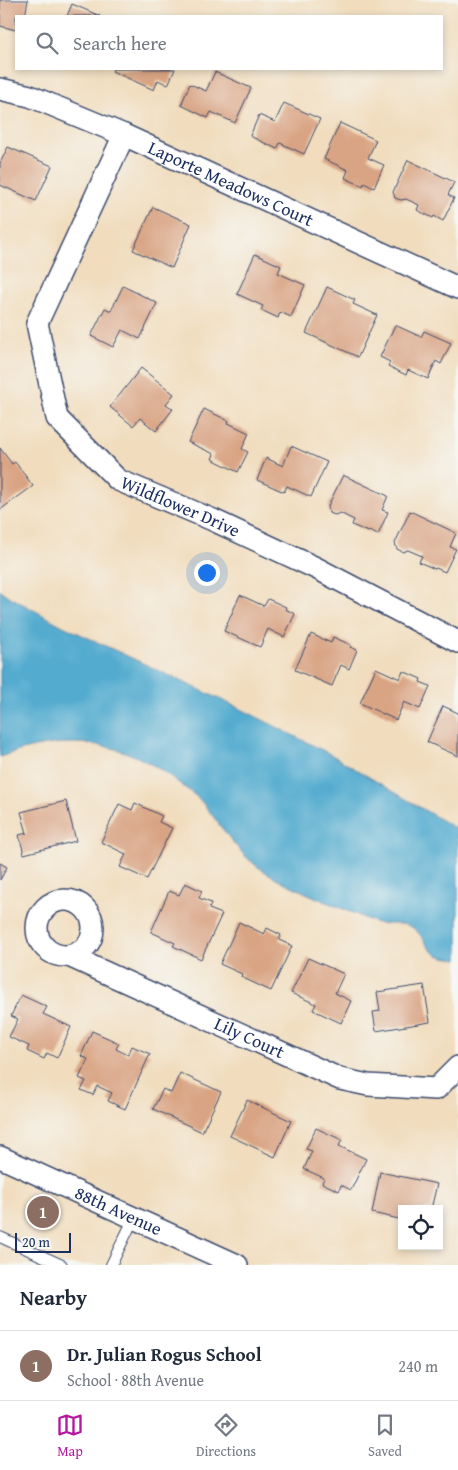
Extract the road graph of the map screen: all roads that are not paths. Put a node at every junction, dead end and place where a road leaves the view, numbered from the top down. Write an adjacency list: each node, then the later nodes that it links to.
1 (0, 88): 2 (street, Laporte Meadows Court)
2 (124, 135): 3 (street, Laporte Meadows Court); 4 (street, Wildflower Drive)
3 (458, 288)
4 (458, 642)
5 (69, 956): 6 (street, Lily Court)
6 (458, 1067)
7 (0, 1157): 8 (street, 88th Avenue)
8 (134, 1218): 11 (lane); 12 (street, 88th Avenue)
9 (0, 1237): 10 (lane)
10 (62, 1265)
11 (111, 1265)
12 (237, 1265)

